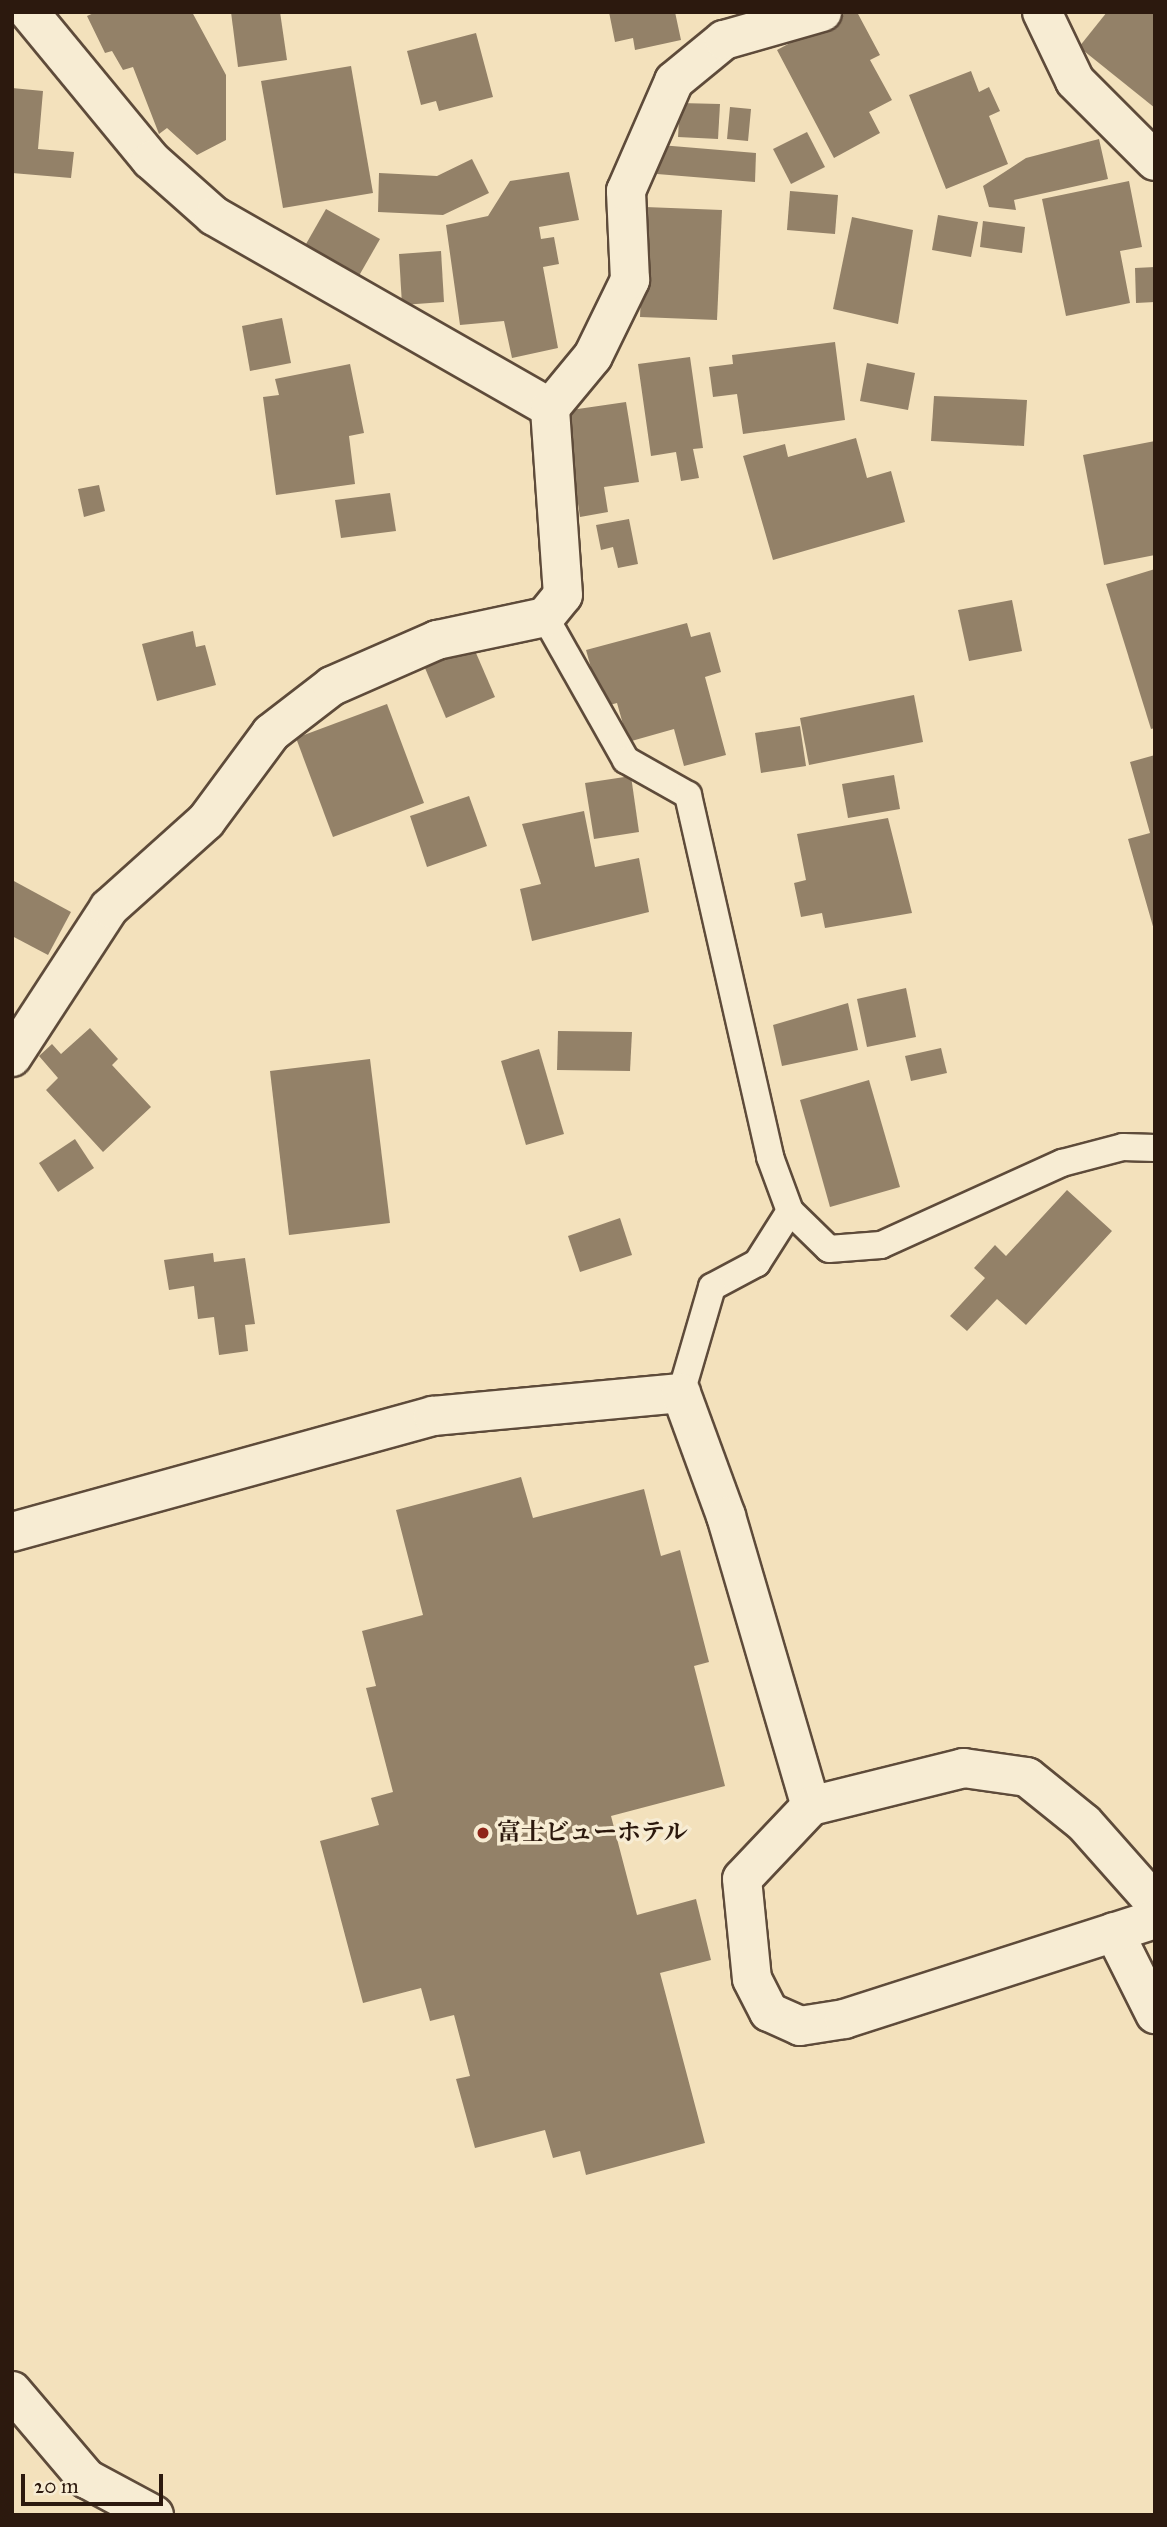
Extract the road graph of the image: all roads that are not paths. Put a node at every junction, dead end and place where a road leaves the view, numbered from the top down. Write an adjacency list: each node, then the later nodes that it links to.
1 (29, 12): 5 (street)
2 (822, 12): 5 (street)
3 (1042, 12): 4 (street)
4 (1154, 158)
5 (550, 408): 6 (street)
6 (545, 617): 7 (street); 9 (lane)
7 (12, 1057)
8 (1155, 1148): 9 (lane)
9 (790, 1210): 10 (lane)
10 (681, 1393): 11 (street); 12 (street)
11 (12, 1532)
12 (811, 1806): 13 (street); 15 (street)
13 (1155, 1903)
14 (1155, 1919): 15 (street)
15 (1114, 1932): 16 (street)
16 (1155, 2014)
17 (12, 2391): 18 (street)
18 (154, 2515)

